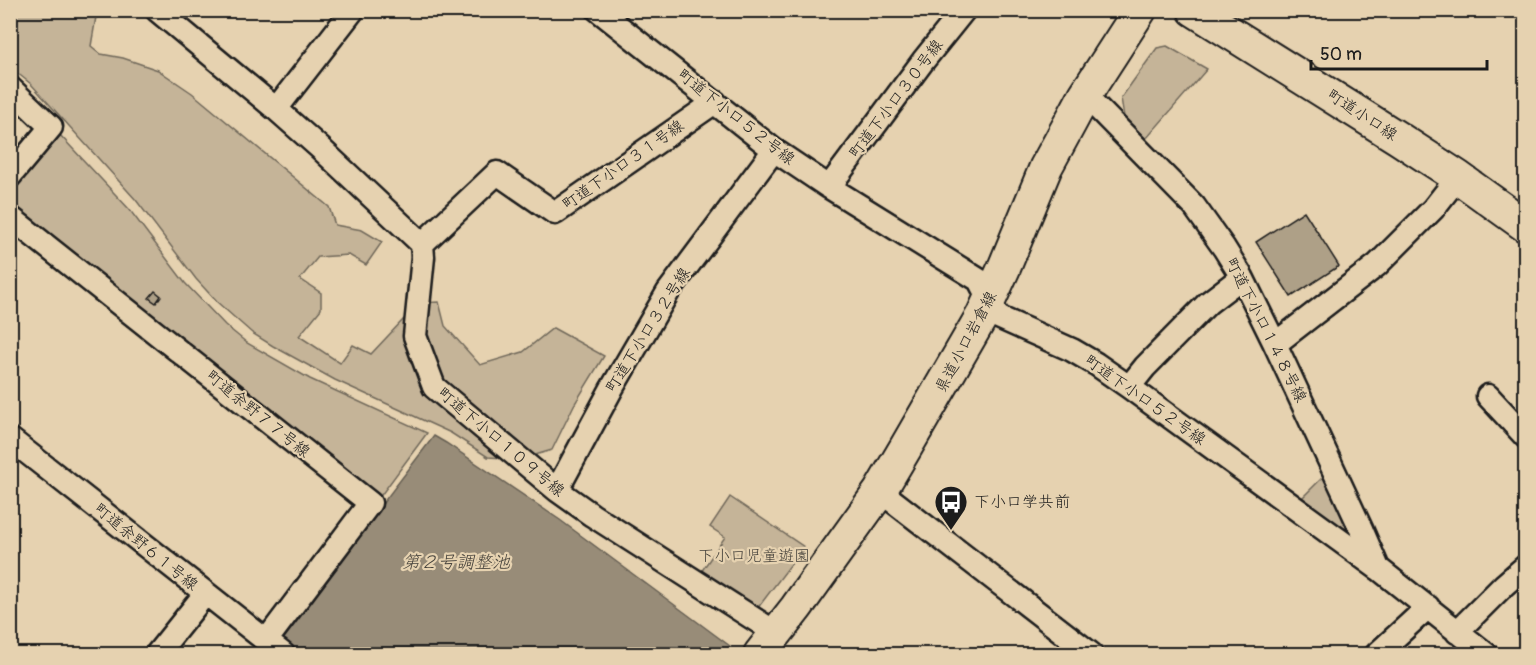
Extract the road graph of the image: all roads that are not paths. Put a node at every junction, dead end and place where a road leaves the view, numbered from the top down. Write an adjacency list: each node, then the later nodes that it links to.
1 (157, 10): 10 (street)
2 (353, 10): 10 (street)
3 (598, 10): 9 (street, 町道下小口５２号線)
4 (964, 10): 14 (street, 町道下小口３０号線)
5 (1140, 10): 8 (main road, 県道小口岩倉線)
6 (1194, 10): 13 (main road, 町道小口線)
7 (10, 88): 12 (street)
8 (1085, 95): 18 (street, 町道下小口１４８号線); 19 (main road, 県道小口岩倉線)
9 (715, 102): 11 (street, 町道下小口５２号線); 17 (street, 町道下小口３１号線)
10 (276, 109): 17 (street)
11 (774, 150): 14 (street, 町道下小口５２号線); 25 (street, 町道下小口３２号線)
12 (10, 176)
13 (1458, 177): 16 (main road, 町道小口線); 20 (street)
14 (829, 188): 19 (street, 町道下小口５２号線)
15 (10, 217): 33 (street, 町道余野７７号線)
16 (1526, 226)
17 (422, 244): 25 (street, 町道下小口１０９号線)
18 (1242, 277): 20 (street, 町道下小口１４８号線); 21 (street)
19 (989, 301): 21 (street, 町道下小口５２号線); 26 (main road, 県道小口岩倉線)
20 (1275, 344): 28 (street, 町道下小口１４８号線)
21 (1130, 387): 28 (street, 町道下小口５２号線)
22 (1488, 396): 23 (street)
23 (1526, 437)
24 (10, 439): 29 (street, 町道余野６１号線)
25 (557, 490): 32 (street, 町道下小口１０９号線)
26 (880, 491): 32 (main road, 県道小口岩倉線); 35 (street)
27 (1526, 566): 31 (street)
28 (1379, 568): 30 (street, 町道下小口５２号線)
29 (205, 594): 33 (street, 町道余野６１号線); 34 (street)
30 (1428, 607): 31 (street, 町道下小口５２号線); 36 (street)
31 (1457, 632): 37 (street, 町道下小口５２号線)
32 (768, 644)
33 (274, 648)
34 (157, 654)
35 (1090, 654)
36 (1377, 654)
37 (1486, 654)

